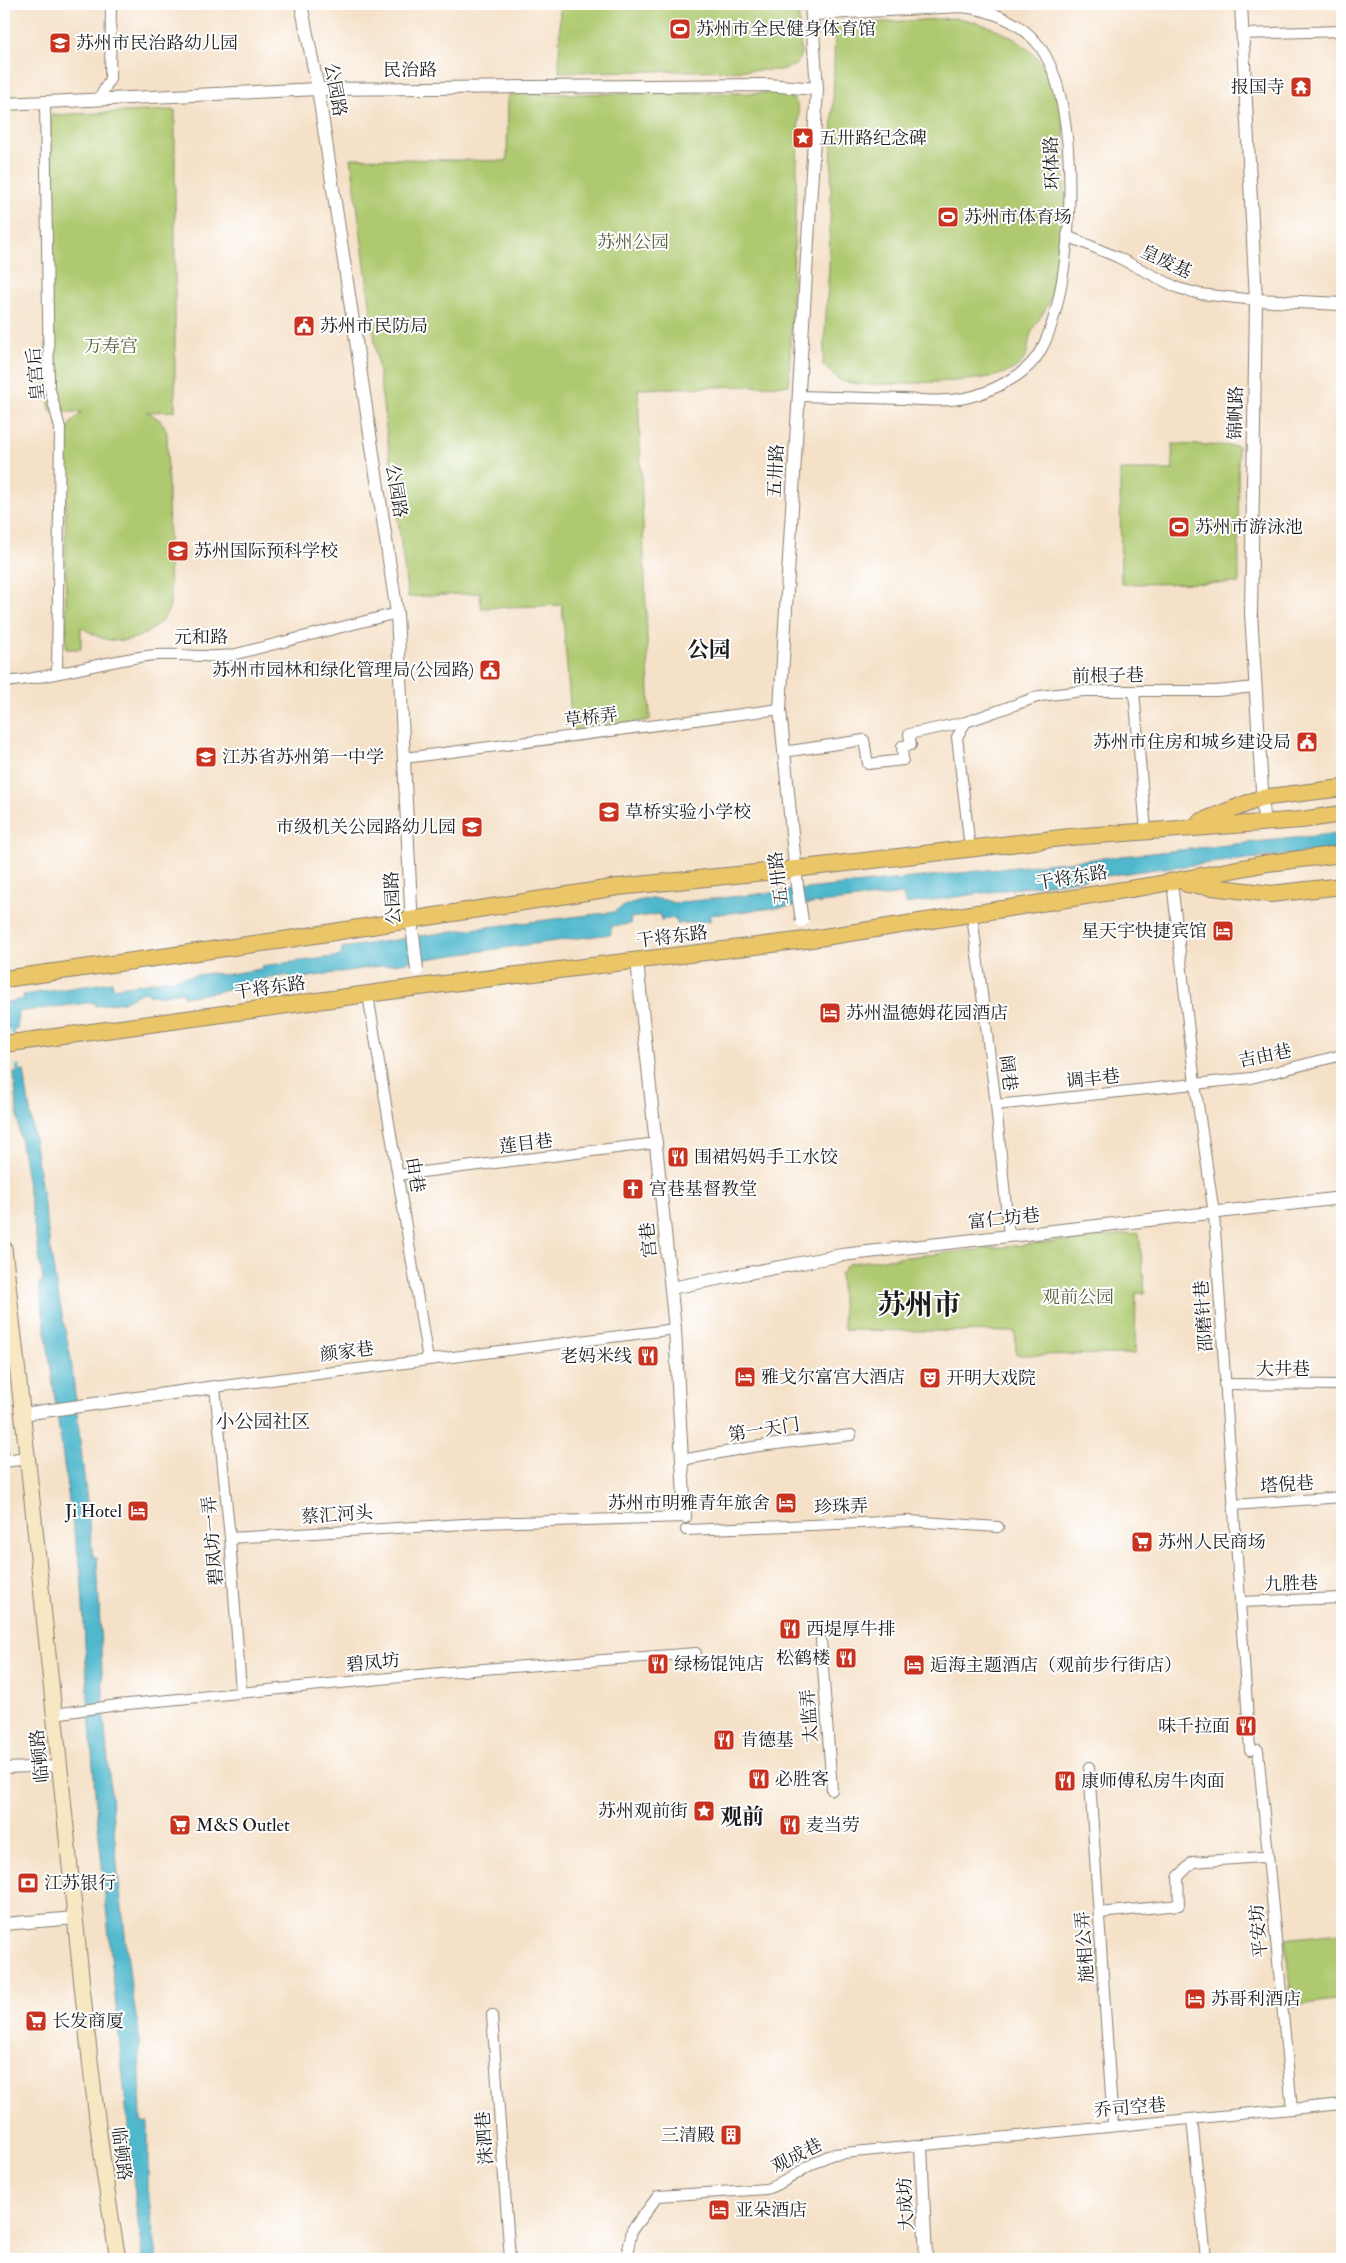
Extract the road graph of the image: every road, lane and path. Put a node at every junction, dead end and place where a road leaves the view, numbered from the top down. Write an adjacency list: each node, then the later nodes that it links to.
1 (111, 4): 9 (street)
2 (301, 4): 7 (street, 公园路)
3 (1241, 4): 6 (street, 锦帆路)
4 (811, 10): 8 (street, 五卅路); 12 (street, 环体路)
5 (1342, 31): 6 (street)
6 (1242, 34): 13 (street, 锦帆路)
7 (318, 89): 8 (street, 民治路); 9 (street, 民治路); 16 (street, 公园路)
8 (817, 89): 15 (street, 五卅路)
9 (99, 99): 10 (street, 民治路)
10 (45, 102): 11 (street, 民治路); 17 (street, 皇宫后)
11 (4, 104)
12 (1067, 236): 13 (street, 皇废基); 15 (street, 环体路)
13 (1256, 300): 14 (street); 19 (street, 锦帆路)
14 (1342, 304)
15 (798, 396): 21 (street, 五卅路)
16 (397, 613): 17 (street, 元和路); 24 (street, 公园路)
17 (57, 673): 18 (street, 元和路)
18 (4, 682)
19 (1255, 687): 20 (street, 前根子巷); 26 (street, 锦帆路)
20 (1134, 691): 22 (street, 前根子巷); 30 (street)
21 (780, 709): 23 (street, 五卅路); 24 (street, 草桥弄)
22 (966, 722): 23 (street, 前根子巷); 31 (street)
23 (783, 752): 33 (street, 五卅路)
24 (405, 758): 37 (street, 公园路)
25 (1342, 788): 26 (main road)
26 (1261, 798): 28 (street, 锦帆路); 29 (main road)
27 (1342, 814): 28 (main road)
28 (1264, 822): 29 (main road)
29 (1185, 828): 30 (main road)
30 (1146, 831): 31 (main road)
31 (970, 848): 33 (main road)
32 (1342, 854): 34 (main road, 干将东路)
33 (795, 869): 37 (main road); 38 (street, 五卅路, bridge)
34 (1172, 882): 35 (main road); 36 (main road, 干将东路); 45 (street, 邵磨针巷)
35 (1342, 886)
36 (972, 915): 38 (main road, 干将东路); 46 (street, 阔巷)
37 (412, 927): 40 (main road); 41 (street, 公园路, bridge)
38 (805, 940): 39 (main road, 干将东路)
39 (637, 961): 41 (main road, 干将东路); 47 (street, 宫巷)
40 (4, 979)
41 (418, 987): 42 (main road, 干将东路)
42 (368, 995): 43 (main road, 干将东路); 48 (street, 由巷)
43 (5, 1044)
44 (1342, 1055): 45 (street, 吉由巷)
45 (1195, 1084): 46 (street, 调丰巷); 50 (street, 邵磨针巷)
46 (996, 1105): 51 (street, 阔巷)
47 (657, 1144): 48 (street, 莲目巷); 54 (street, 宫巷)
48 (398, 1175): 56 (street, 由巷)
49 (1342, 1198): 50 (street, 富仁坊巷)
50 (1214, 1214): 51 (street, 富仁坊巷); 57 (street, 邵磨针巷)
51 (1009, 1236): 54 (street, 富仁坊巷)
52 (4, 1248): 53 (main road, 临顿路)
53 (5, 1275): 60 (main road, 临顿路)
54 (671, 1288): 55 (street, 宫巷)
55 (675, 1329): 56 (street, 颜家巷); 63 (street, 宫巷)
56 (428, 1360): 59 (street, 颜家巷)
57 (1224, 1384): 58 (street, 大井巷); 66 (street, 邵磨针巷)
58 (1342, 1385)
59 (215, 1387): 60 (street, 颜家巷); 70 (street, 碧凤坊一弄)
60 (24, 1414): 62 (main road, 临顿路)
61 (851, 1435): 63 (street, 第一天门)
62 (28, 1458): 64 (street); 76 (main road, 临顿路)
63 (682, 1460): 67 (street, 宫巷)
64 (4, 1461)
65 (1342, 1498): 66 (street, 塔倪巷)
66 (1233, 1505): 72 (street, 邵磨针巷)
67 (686, 1517): 70 (street, 蔡汇河头)
68 (998, 1527): 69 (street, 珍珠弄)
69 (686, 1530)
70 (230, 1538): 75 (street, 碧凤坊一弄)
71 (1342, 1598): 72 (street, 九胜巷)
72 (1240, 1602): 77 (street, 邵磨针巷)
73 (821, 1640): 81 (street, 太监弄)
74 (696, 1653): 75 (street, 碧凤坊)
75 (242, 1692): 76 (street, 碧凤坊)
76 (54, 1714): 78 (main road, 临顿路)
77 (1254, 1750): 82 (street, 平安坊)
78 (59, 1766): 80 (street); 84 (main road, 临顿路)
79 (1089, 1767): 83 (street, 施相公弄)
80 (4, 1768)
81 (832, 1790)
82 (1268, 1858): 83 (street); 88 (street, 平安坊)
83 (1099, 1913): 90 (street, 施相公弄)
84 (75, 1918): 85 (street); 92 (main road, 临顿路)
85 (4, 1924)
86 (492, 2015): 93 (street, 洙泗巷)
87 (1342, 2104): 88 (street, 乔司空巷)
88 (1292, 2109): 89 (street, 乔司空巷)
89 (1192, 2119): 90 (street, 乔司空巷); 96 (street)
90 (1113, 2126): 91 (street, 乔司空巷)
91 (921, 2146): 94 (street, 观成巷); 95 (street, 大成坊)
92 (118, 2259)
93 (510, 2259)
94 (626, 2259)
95 (926, 2259)
96 (1206, 2259)

